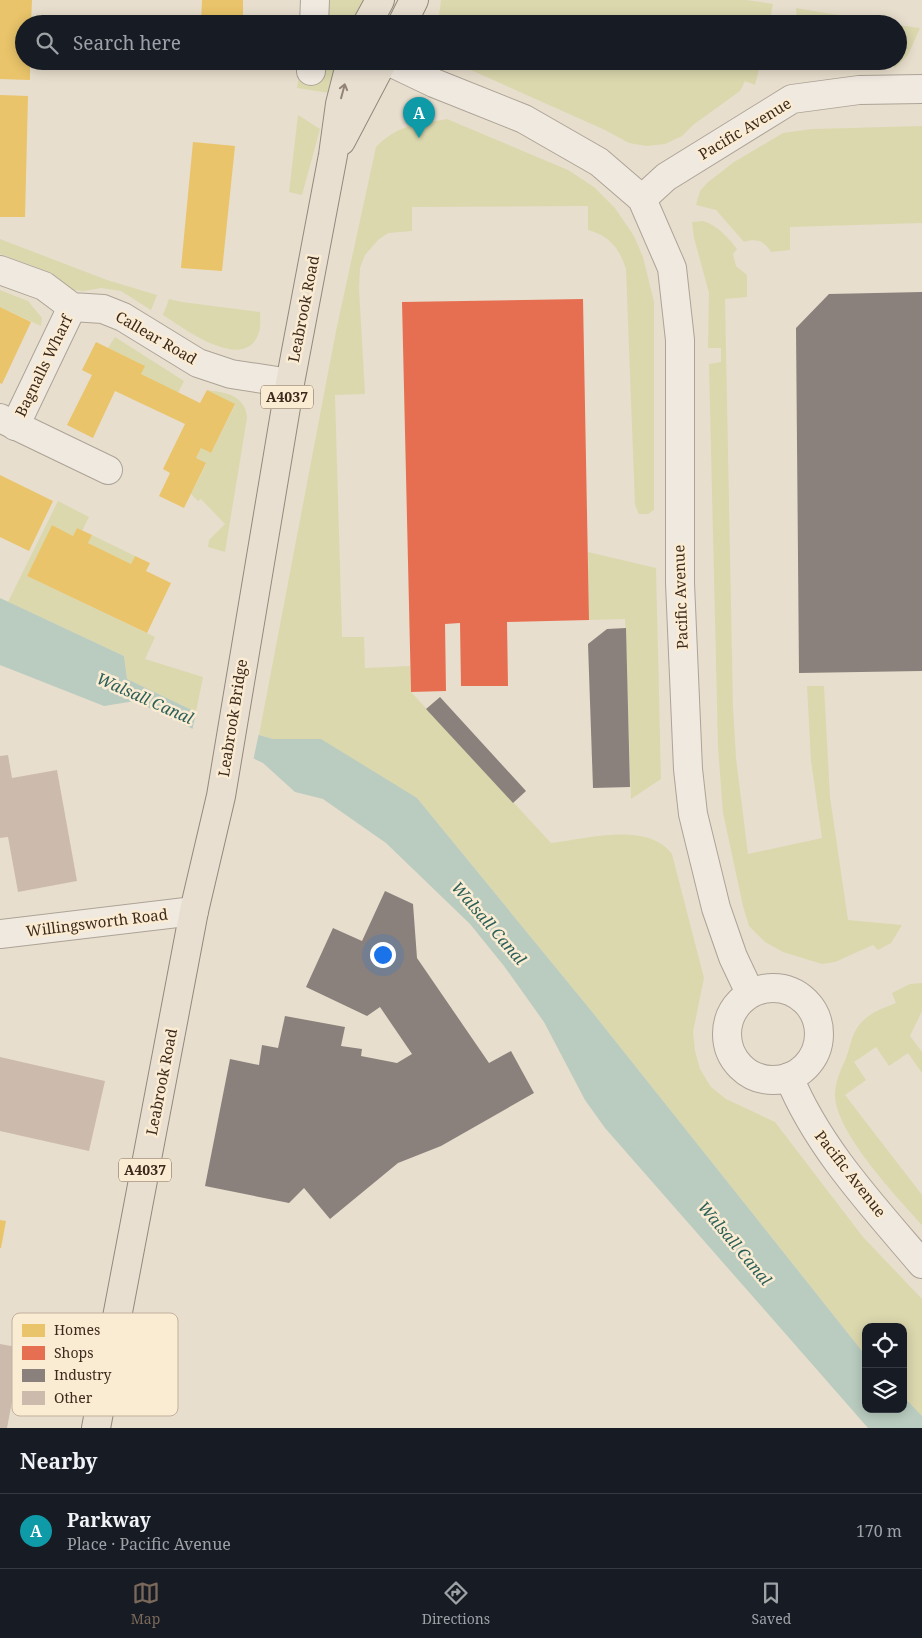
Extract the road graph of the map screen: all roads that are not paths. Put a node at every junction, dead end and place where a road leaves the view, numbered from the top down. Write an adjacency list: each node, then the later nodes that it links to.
1 (315, 0): 4 (street)
2 (380, 0): 5 (main road)
3 (414, 0): 6 (main road)
4 (314, 15)
5 (372, 15)
6 (406, 15)
7 (349, 70): 11 (main road, Leabrook Road / A4037, one-way to 7)
8 (378, 70): 11 (main road, Leabrook Road / A4037)
9 (407, 70): 12 (street, Pacific Avenue)
10 (922, 89): 12 (street, Pacific Avenue)
11 (333, 155): 15 (main road, Leabrook Road / A4037)
12 (642, 199): 22 (street, Pacific Avenue)
13 (0, 270): 14 (street)
14 (72, 307): 15 (street, Callear Road); 16 (street, Bagnalls Wharf)
15 (290, 383): 18 (main road, Leabrook Road / A4037)
16 (8, 422): 17 (street, Bagnalls Wharf)
17 (108, 470)
18 (246, 640): 19 (main road, Leabrook Bridge / A4037)
19 (221, 796): 20 (main road, Leabrook Road / A4037)
20 (194, 911): 21 (street, Willingsworth Road); 25 (main road, Leabrook Road / A4037)
21 (0, 934)
22 (750, 993): 23 (street); 23 (street)
23 (788, 1077): 24 (street, Pacific Avenue)
24 (922, 1264)
25 (118, 1313)

